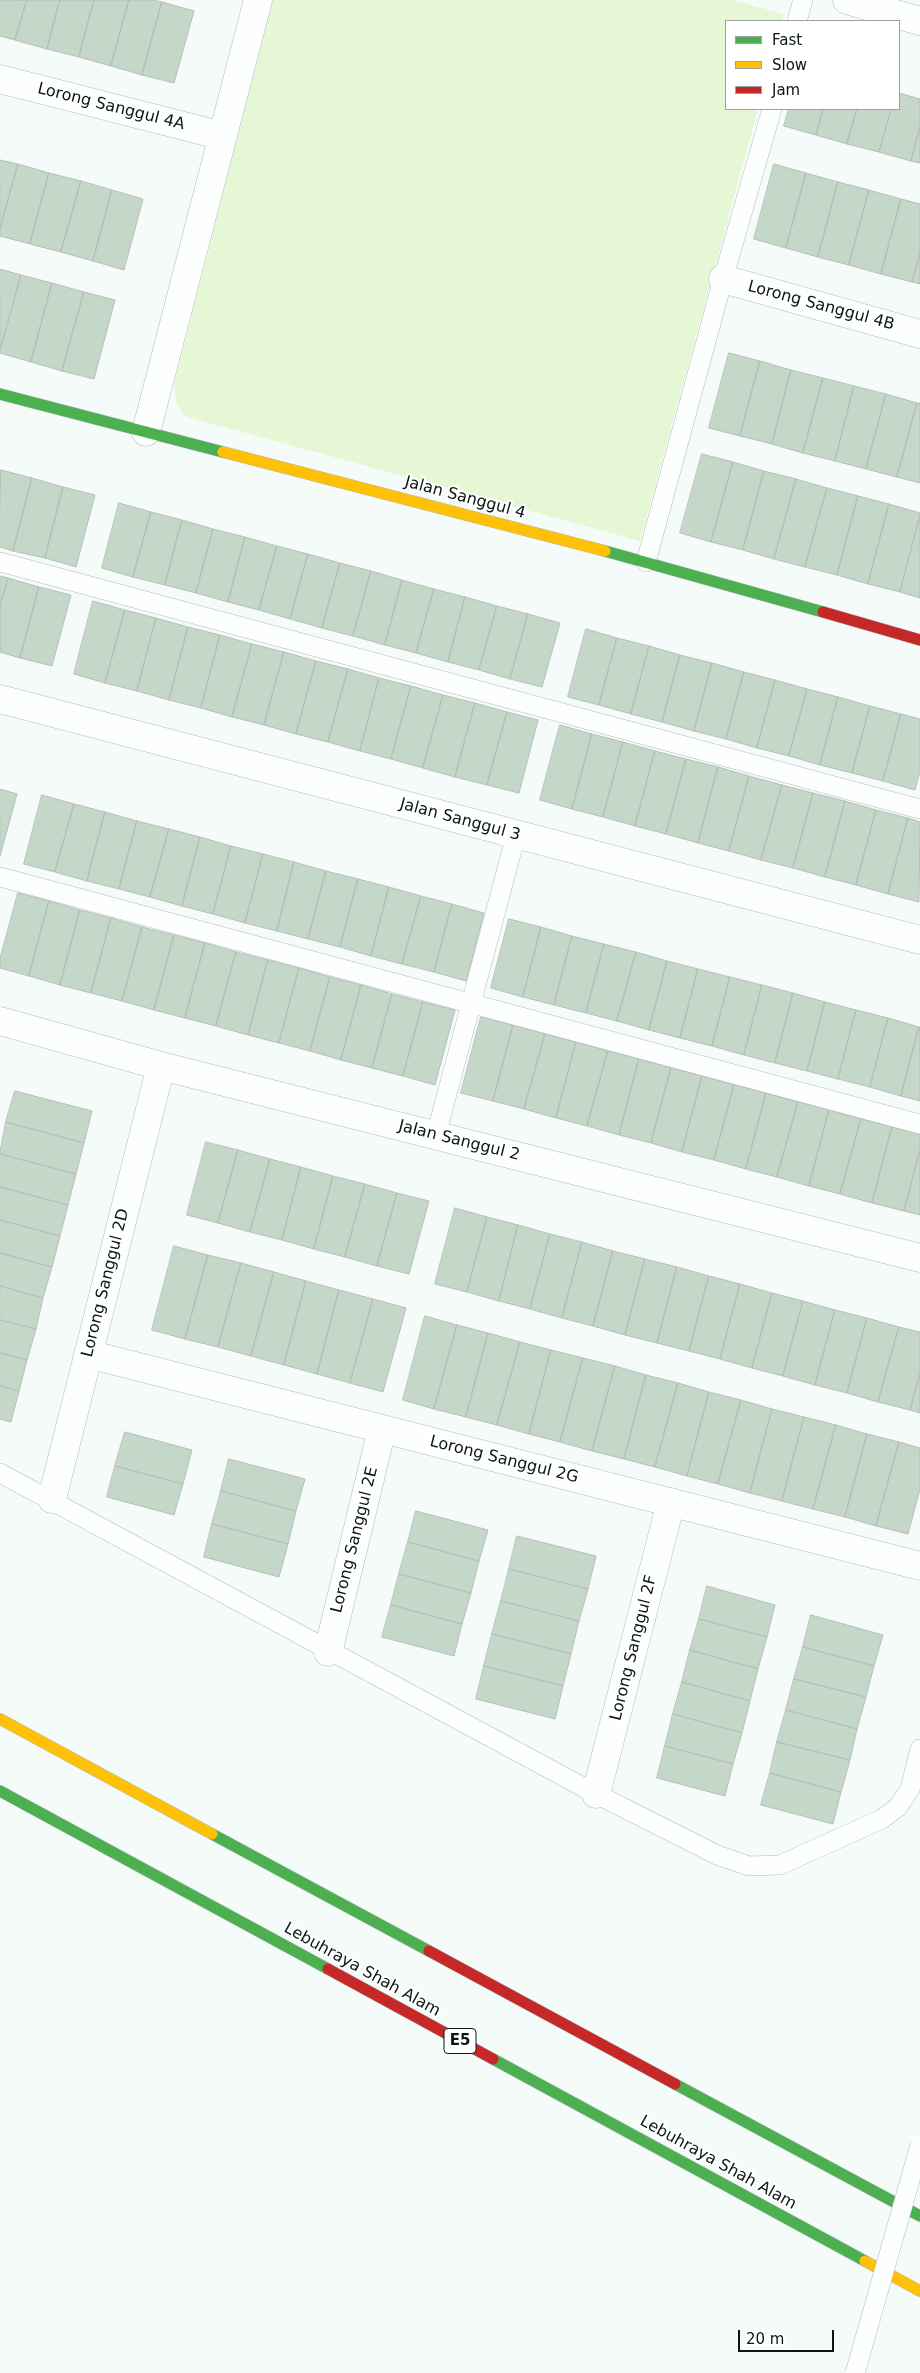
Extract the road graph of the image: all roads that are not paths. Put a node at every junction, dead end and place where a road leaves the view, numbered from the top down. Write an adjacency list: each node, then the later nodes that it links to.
1 (258, 0): 8 (street)
2 (803, 0): 4 (lane)
3 (847, 0): 5 (street)
4 (797, 20)
5 (920, 21)
6 (0, 79): 8 (street, Lorong Sanggul 4A)
7 (772, 110): 9 (lane)
8 (223, 136): 12 (street)
9 (723, 279): 10 (street, Lorong Sanggul 4B); 14 (lane)
10 (920, 334)
11 (0, 394): 12 (main road, Jalan Sanggul 4)
12 (146, 432): 14 (main road, Jalan Sanggul 4)
13 (0, 562): 17 (lane)
14 (646, 562): 15 (main road, Jalan Sanggul 4)
15 (920, 640)
16 (0, 699): 18 (street, Jalan Sanggul 3)
17 (920, 809)
18 (516, 835): 20 (street, Jalan Sanggul 3); 21 (lane)
19 (0, 877): 21 (lane)
20 (920, 940)
21 (471, 1003): 24 (lane); 25 (lane)
22 (0, 1021): 23 (street, Jalan Sanggul 2)
23 (161, 1066): 25 (street, Jalan Sanggul 2); 27 (street, Lorong Sanggul 2D)
24 (920, 1124)
25 (436, 1135): 26 (street, Jalan Sanggul 2)
26 (920, 1258)
27 (88, 1354): 28 (street, Lorong Sanggul 2G); 30 (street, Lorong Sanggul 2D)
28 (382, 1429): 31 (street, Lorong Sanggul 2G); 33 (street, Lorong Sanggul 2E)
29 (0, 1473): 30 (lane)
30 (52, 1499): 33 (lane)
31 (671, 1502): 32 (street, Lorong Sanggul 2G); 37 (street, Lorong Sanggul 2F)
32 (920, 1566)
33 (328, 1652): 37 (lane)
34 (0, 1719): 39 (main road)
35 (920, 1750): 37 (lane)
36 (0, 1791): 40 (main road, Lebuhraya Shah Alam / E5)
37 (596, 1794)
38 (920, 2145): 41 (lane, bridge)
39 (920, 2216)
40 (920, 2291)
41 (854, 2373)

